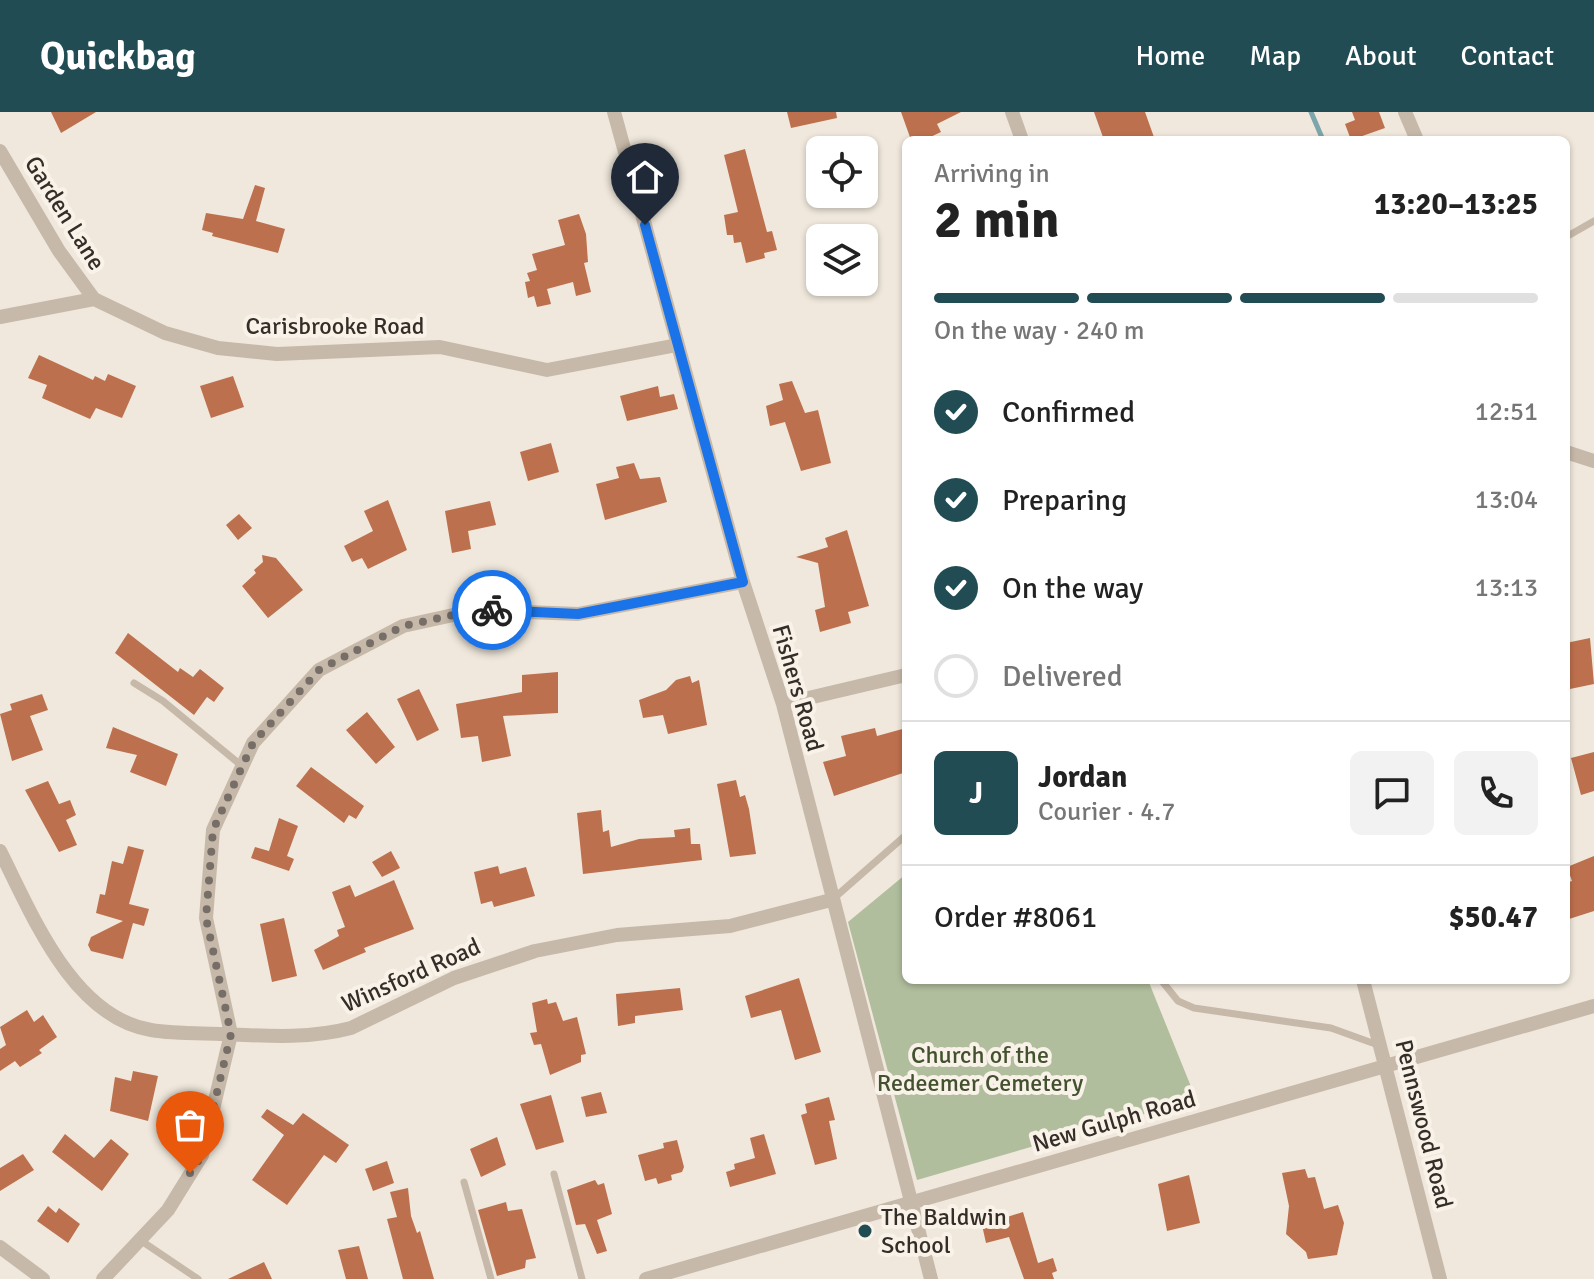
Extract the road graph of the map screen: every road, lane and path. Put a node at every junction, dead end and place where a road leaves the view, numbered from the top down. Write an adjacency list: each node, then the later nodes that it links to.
1 (614, 112): 11 (street, Fishers Road)
2 (1012, 112): 4 (street)
3 (1405, 112): 5 (street)
4 (1021, 136)
5 (1415, 136)
6 (0, 151): 9 (street, Garden Lane)
7 (1594, 221): 8 (lane)
8 (1570, 236)
9 (94, 299): 10 (street); 11 (street, Carisbrooke Road)
10 (0, 317)
11 (677, 345): 14 (street, Fishers Road)
12 (1570, 453): 13 (street)
13 (1594, 461)
14 (743, 582): 17 (street, Fishers Road); 18 (street)
15 (902, 676): 17 (street)
16 (134, 683): 18 (lane)
17 (783, 704): 21 (street, Fishers Road)
18 (242, 766): 25 (street)
19 (902, 838): 21 (lane)
20 (0, 851): 25 (street, Winsford Road)
21 (831, 900): 25 (street, Winsford Road); 30 (street, Fishers Road)
22 (1164, 984): 26 (lane)
23 (1364, 984): 26 (street, Pennswood Road)
24 (1594, 1006): 27 (street, New Gulph Road)
25 (231, 1034): 31 (street)
26 (1382, 1046): 27 (street, Pennswood Road)
27 (1387, 1064): 30 (street, New Gulph Road); 40 (street, Pennswood Road)
28 (554, 1174): 37 (lane)
29 (464, 1182): 36 (lane)
30 (909, 1203): 38 (street, New Gulph Road); 39 (street, Fishers Road)
31 (140, 1240): 34 (street); 35 (lane)
32 (0, 1247): 33 (street)
33 (43, 1279)
34 (103, 1279)
35 (198, 1279)
36 (491, 1279)
37 (582, 1279)
38 (646, 1279)
39 (931, 1279)
40 (1440, 1279)

